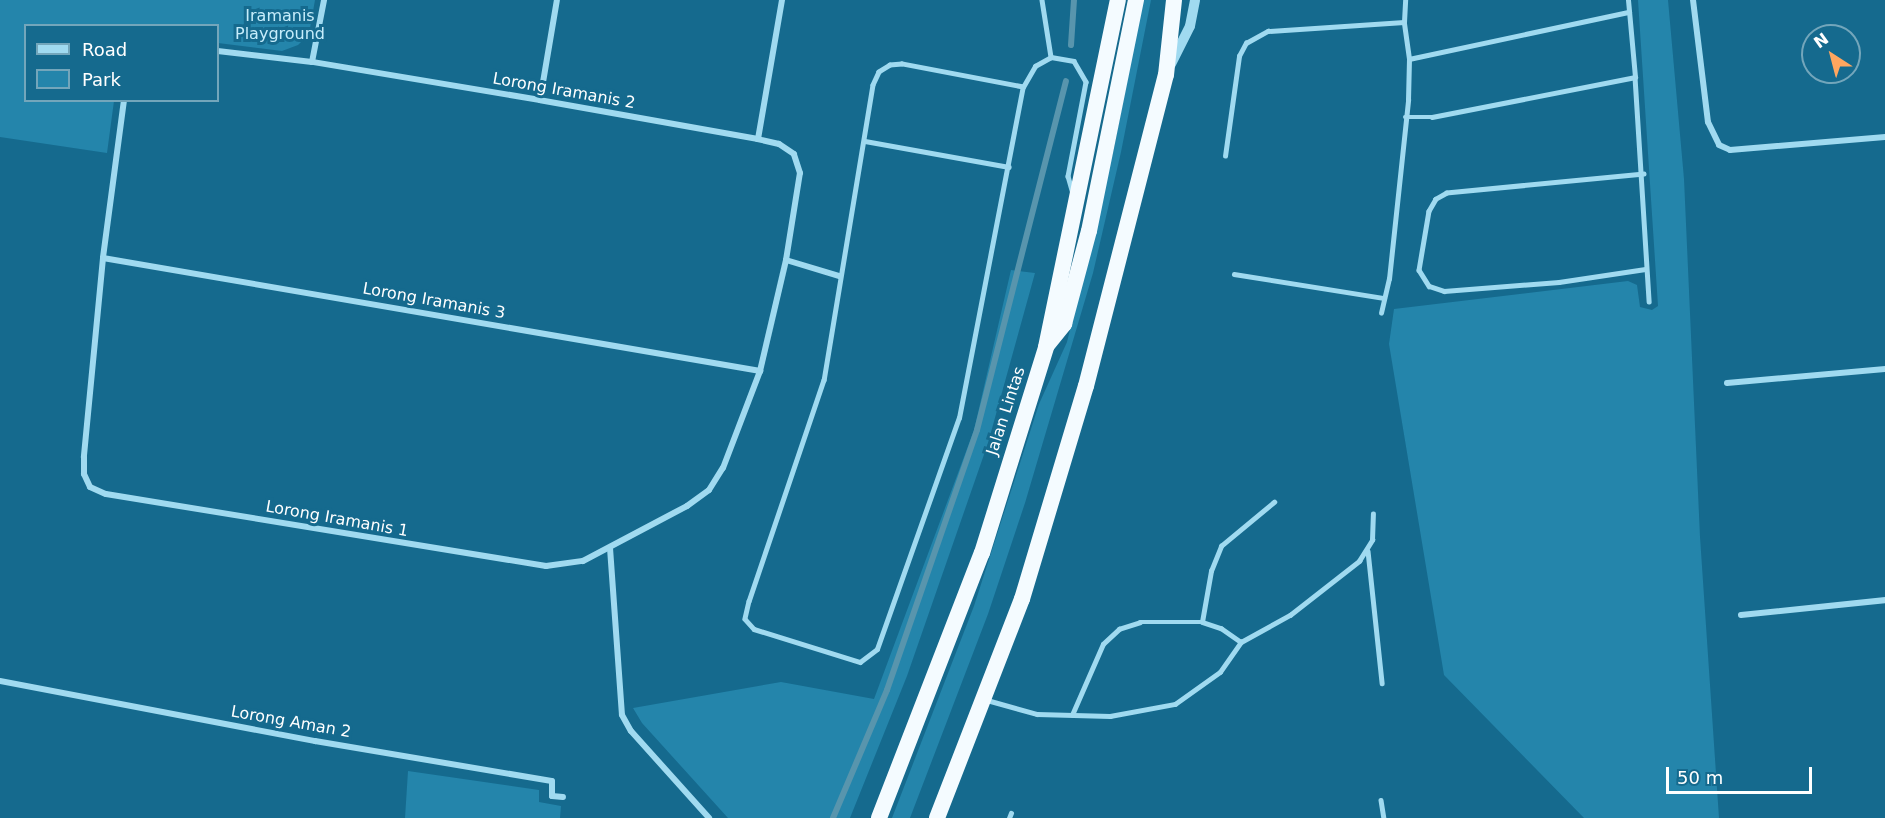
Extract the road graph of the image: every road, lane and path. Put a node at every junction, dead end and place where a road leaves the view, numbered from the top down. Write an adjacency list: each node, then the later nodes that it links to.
1 (324, 0): 17 (street)
2 (557, 0): 21 (street)
3 (782, 0): 25 (street)
4 (1042, 0): 15 (lane)
5 (1118, 0): 30 (highway, Jalan Lintas)
6 (1136, 0): 39 (highway)
7 (1174, 0): 18 (highway)
8 (1195, 0): 18 (street)
9 (1405, 0): 13 (lane)
10 (1628, 0): 12 (lane)
11 (1694, 0): 24 (street)
12 (1629, 12): 16 (lane); 19 (lane)
13 (1404, 22): 16 (lane); 27 (lane)
14 (219, 51): 17 (street, Lorong Iramanis 2)
15 (1051, 57): 20 (lane); 30 (lane)
16 (1409, 59): 23 (lane)
17 (312, 62): 21 (street, Lorong Iramanis 2)
18 (1166, 75): 53 (highway)
19 (1635, 77): 23 (lane); 29 (lane)
20 (1023, 87): 26 (lane); 28 (lane)
21 (540, 100): 25 (street, Lorong Iramanis 2)
22 (124, 102): 31 (street, Lorong Iramanis 1)
23 (1406, 117): 36 (lane)
24 (1885, 137)
25 (758, 139): 32 (street, Lorong Iramanis 2)
26 (865, 141): 28 (lane); 35 (lane)
27 (1225, 156)
28 (1009, 167): 35 (lane)
29 (1644, 174): 33 (lane); 33 (lane)
30 (1076, 204): 39 (highway, Jalan Lintas)
31 (103, 258): 41 (street, Lorong Iramanis 3); 45 (street, Lorong Iramanis 1)
32 (786, 260): 35 (street); 41 (street, Lorong Iramanis 1)
33 (1645, 269): 37 (lane)
34 (1234, 274): 36 (lane)
35 (839, 276)
36 (1384, 298): 38 (lane)
37 (1649, 302)
38 (1381, 313)
39 (1046, 347): 58 (highway, Jalan Lintas)
40 (1885, 369): 42 (street)
41 (760, 371): 45 (street, Lorong Iramanis 1)
42 (1727, 383)
43 (1274, 502): 49 (lane)
44 (1373, 514): 46 (lane)
45 (610, 548): 57 (street)
46 (1368, 551): 50 (lane); 52 (lane)
47 (1885, 600): 48 (street)
48 (1741, 615)
49 (1202, 622): 50 (lane); 54 (lane)
50 (1241, 642): 54 (lane)
51 (0, 681): 55 (street, Lorong Aman 2)
52 (1382, 683)
53 (982, 697): 54 (lane); 59 (highway)
54 (1072, 715)
55 (562, 797)
56 (1381, 800): 60 (lane)
57 (709, 818)
58 (879, 818)
59 (937, 818)
60 (1384, 818)

